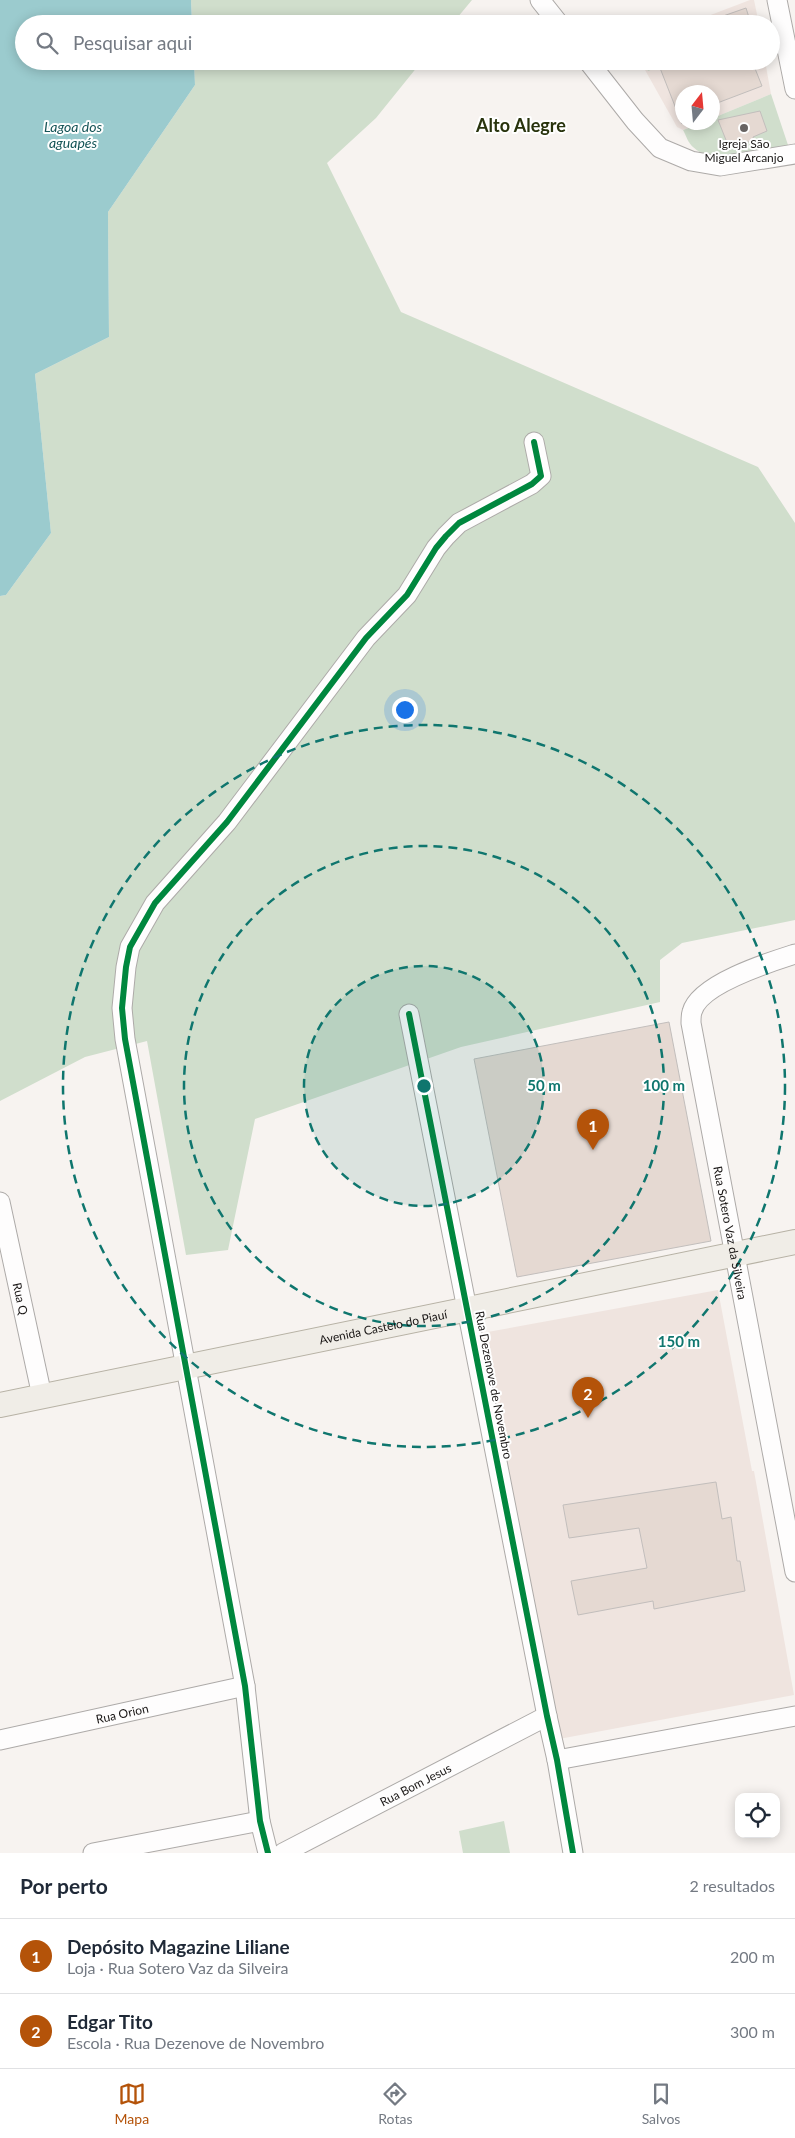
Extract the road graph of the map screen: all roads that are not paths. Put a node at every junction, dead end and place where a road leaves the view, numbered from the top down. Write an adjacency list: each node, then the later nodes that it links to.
1 (540, 0): 3 (street)
2 (777, 0): 5 (street)
3 (552, 15)
4 (595, 70): 6 (street)
5 (795, 90)
6 (795, 154)
7 (534, 442): 14 (street)
8 (795, 954): 12 (street, Rua Sotero Vaz da Silveira)
9 (409, 1014): 13 (street, Rua Dezenove de Novembro)
10 (0, 1202): 15 (street, Rua Q)
11 (795, 1242): 12 (main road, Avenida Castelo do Piauí)
12 (736, 1254): 13 (main road, Avenida Castelo do Piauí); 17 (street, Rua Sotero Vaz da Silveira)
13 (468, 1310): 14 (main road, Avenida Castelo do Piauí); 19 (street, Rua Dezenove de Novembro)
14 (187, 1366): 15 (main road, Avenida Castelo do Piauí); 18 (street)
15 (42, 1396): 16 (main road, Avenida Castelo do Piauí)
16 (0, 1405)
17 (795, 1572)
18 (245, 1686): 21 (street, Rua Orion); 23 (street)
19 (547, 1716): 22 (street, Rua Dezenove de Novembro); 26 (street, Rua Bom Jesus)
20 (795, 1716): 22 (street)
21 (0, 1740)
22 (557, 1760): 27 (street, Rua Dezenove de Novembro)
23 (260, 1821): 24 (street); 25 (street)
24 (93, 1853)
25 (268, 1853)
26 (284, 1853)
27 (573, 1853)

